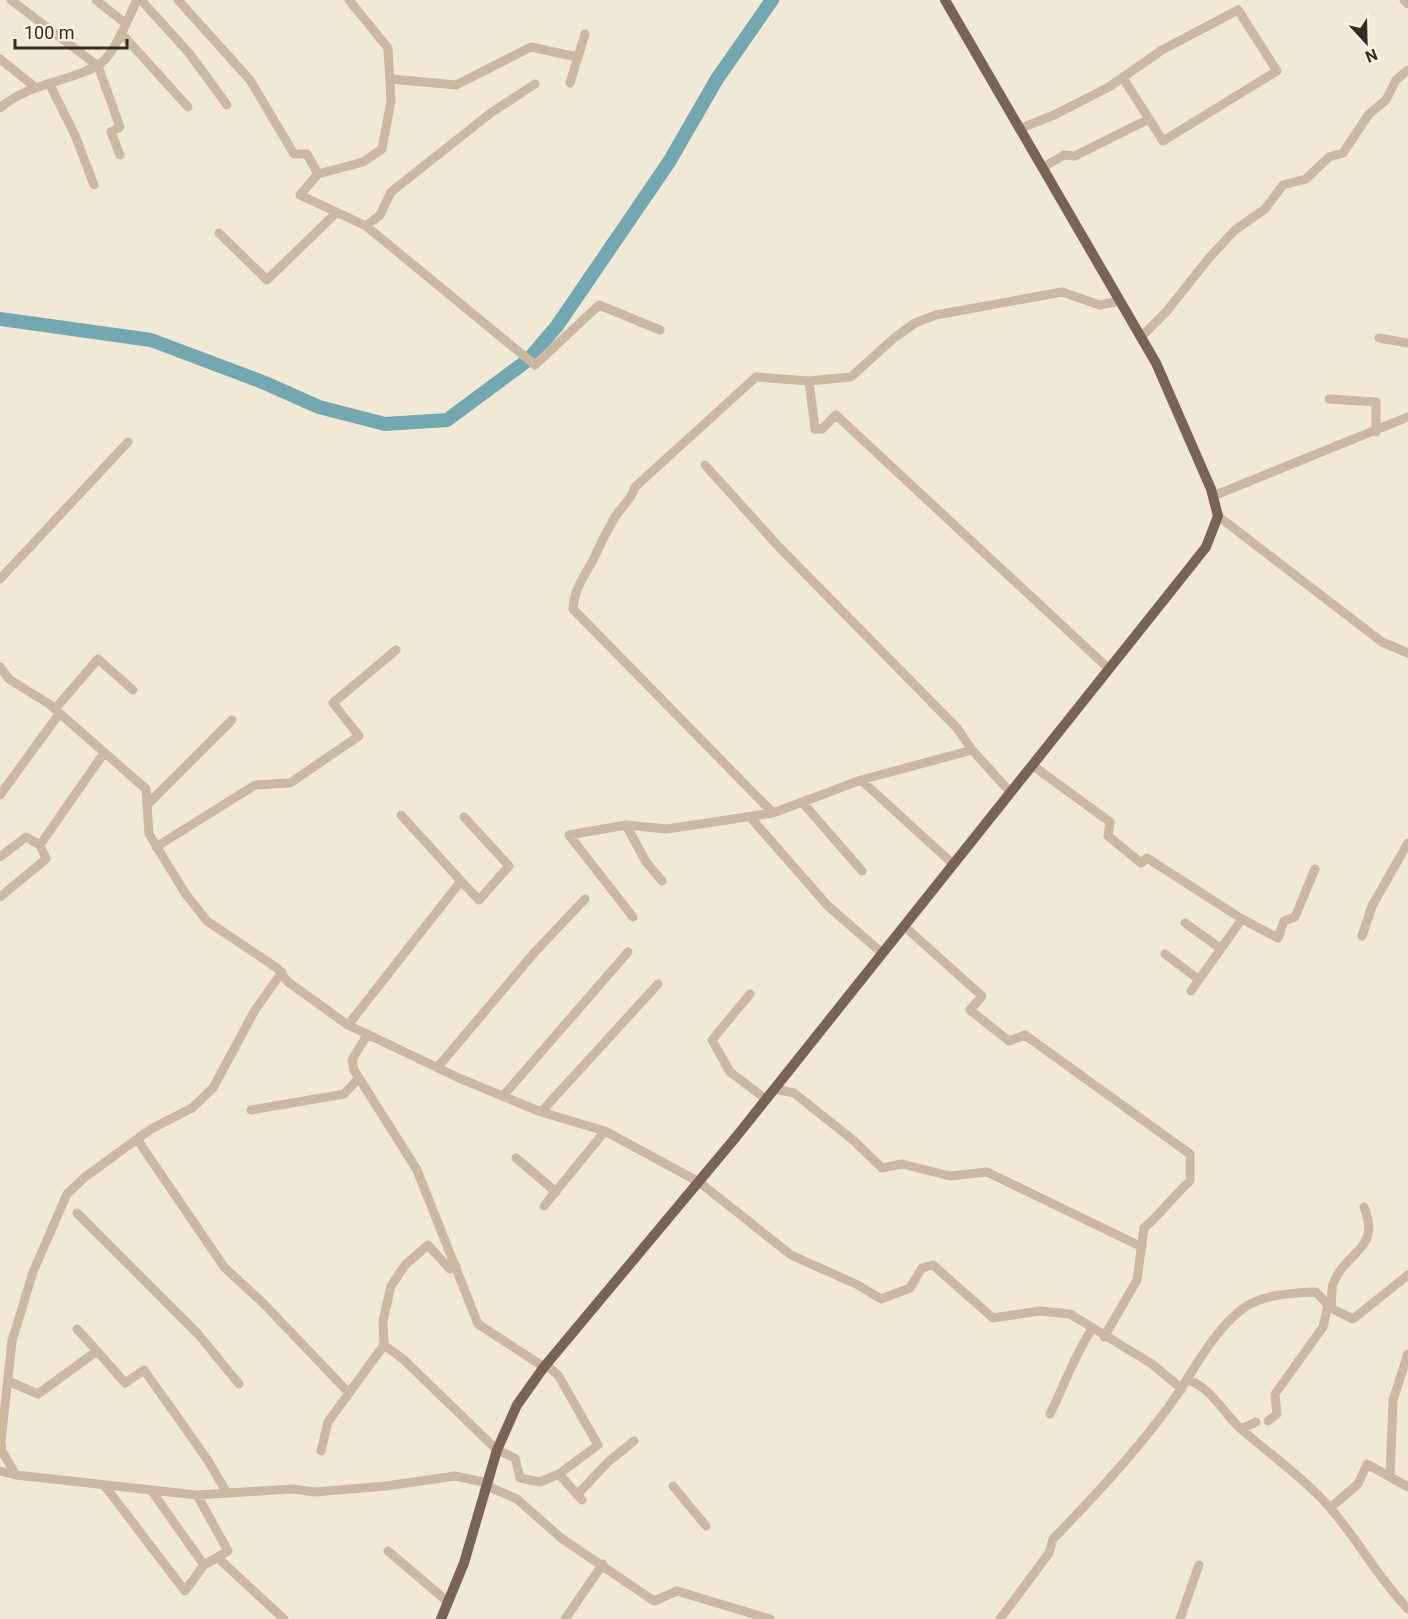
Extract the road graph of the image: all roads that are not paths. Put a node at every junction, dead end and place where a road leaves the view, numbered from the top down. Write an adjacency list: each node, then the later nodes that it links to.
1 (11, 0): 14 (street)
2 (96, 0): 9 (street)
3 (139, 0): 9 (street); 22 (street)
4 (178, 0): 29 (street)
5 (349, 0): 17 (street)
6 (945, 0): 26 (main road)
7 (1404, 0): 8 (street)
8 (1408, 4)
9 (125, 23): 10 (street)
10 (121, 33): 14 (street); 23 (street)
11 (585, 34): 12 (street)
12 (577, 57): 17 (street); 19 (street)
13 (0, 59): 21 (street)
14 (98, 66): 18 (street); 27 (street)
15 (1408, 70): 36 (street)
16 (1123, 78): 25 (street); 25 (street); 26 (street)
17 (391, 79): 29 (street)
18 (49, 83): 21 (street); 30 (street)
19 (570, 83)
20 (536, 84): 32 (street)
21 (35, 87): 24 (street)
22 (227, 105)
23 (188, 107)
24 (0, 108)
25 (1149, 119): 28 (street)
26 (1019, 129): 28 (main road)
27 (120, 155)
28 (1042, 168): 34 (main road)
29 (318, 174): 31 (street)
30 (94, 185)
31 (336, 213): 32 (street); 33 (street)
32 (366, 226): 35 (street)
33 (219, 233)
34 (1120, 301): 36 (main road); 39 (street)
35 (660, 330)
36 (1141, 337): 45 (main road)
37 (1379, 338): 38 (street)
38 (1408, 343)
39 (809, 381): 50 (street); 63 (street)
40 (1329, 399): 42 (street)
41 (1408, 417): 42 (street)
42 (1376, 432): 45 (street)
43 (128, 442): 47 (street)
44 (705, 465): 55 (street)
45 (1213, 496): 46 (main road)
46 (1218, 516): 49 (street); 50 (main road)
47 (0, 579)
48 (396, 650): 70 (street)
49 (1408, 653)
50 (1109, 669): 57 (main road)
51 (2, 673): 53 (street)
52 (133, 690): 53 (street)
53 (57, 712): 56 (street); 60 (street)
54 (232, 720): 62 (street)
55 (972, 750): 58 (street); 59 (street)
56 (104, 753): 62 (street); 69 (street)
57 (1032, 765): 59 (main road); 80 (street)
58 (861, 780): 61 (street); 72 (street)
59 (1011, 793): 72 (main road)
60 (0, 795)
61 (802, 802): 63 (street); 74 (street)
62 (148, 803): 70 (street)
63 (773, 813): 66 (street)
64 (401, 815): 75 (street)
65 (465, 817): 75 (street)
66 (750, 817): 67 (street); 86 (street)
67 (626, 825): 76 (street); 79 (street)
68 (1408, 843): 83 (street)
69 (40, 845): 71 (street); 77 (street)
70 (156, 847): 88 (street)
71 (0, 857)
72 (953, 864): 82 (main road)
73 (1315, 870): 80 (street)
74 (862, 871)
75 (460, 881): 93 (street)
76 (662, 881)
77 (0, 897)
78 (585, 899): 95 (street)
79 (633, 917)
80 (1242, 919): 84 (street)
81 (1185, 923): 84 (street)
82 (904, 926): 86 (main road); 110 (street)
83 (1362, 936)
84 (1220, 948): 89 (street)
85 (628, 952): 98 (street)
86 (882, 953): 97 (main road)
87 (1165, 954): 89 (street)
88 (282, 972): 93 (street); 103 (street)
89 (1198, 980): 91 (street)
90 (658, 984): 101 (street)
91 (1191, 991)
92 (750, 994): 99 (street)
93 (348, 1025): 94 (street)
94 (367, 1035): 95 (street); 96 (street)
95 (437, 1068): 98 (street)
96 (358, 1079): 100 (street); 111 (street)
97 (774, 1089): 99 (main road); 110 (street)
98 (503, 1096): 101 (street)
99 (766, 1099): 105 (main road)
100 (251, 1110)
101 (541, 1112): 102 (street)
102 (605, 1131): 105 (street); 106 (street)
103 (137, 1139): 122 (street); 125 (street)
104 (516, 1158): 106 (street)
105 (699, 1182): 115 (street); 120 (main road)
106 (556, 1192): 107 (street)
107 (544, 1206)
108 (1364, 1208): 113 (street)
109 (78, 1212): 123 (street)
110 (1142, 1247): 116 (street)
111 (456, 1266): 117 (street); 120 (street)
112 (1408, 1275): 113 (street)
113 (1330, 1306): 121 (street); 127 (street)
114 (77, 1329): 118 (street)
115 (1092, 1329): 116 (street); 126 (street)
116 (1104, 1337): 124 (street)
117 (384, 1345): 125 (street); 131 (street)
118 (97, 1351): 122 (street); 142 (street)
119 (1408, 1354): 136 (street)
120 (545, 1366): 131 (main road); 134 (street)
121 (1188, 1380): 124 (street); 129 (street)
122 (8, 1382): 135 (street)
123 (239, 1384)
124 (1182, 1389): 157 (street)
125 (348, 1392): 132 (street)
126 (1050, 1413)
127 (1268, 1421)
128 (1256, 1422): 129 (street)
129 (1241, 1429): 144 (street)
130 (634, 1441): 134 (street)
131 (497, 1450): 134 (street); 137 (main road)
132 (321, 1451)
133 (0, 1471): 135 (street)
134 (559, 1474)
135 (16, 1475): 138 (street)
136 (1390, 1477): 140 (street); 144 (street)
137 (488, 1484): 142 (street); 148 (street); 151 (main road)
138 (104, 1485): 141 (street); 150 (street)
139 (673, 1486): 145 (street)
140 (1408, 1487)
141 (151, 1490): 143 (street); 150 (street)
142 (226, 1493): 143 (street)
143 (197, 1495): 147 (street)
144 (1330, 1508): 152 (street)
145 (706, 1526)
146 (388, 1551): 151 (street)
147 (218, 1558): 150 (street); 154 (street)
148 (603, 1564): 155 (street); 156 (street)
149 (1199, 1564): 158 (street)
150 (204, 1565)
151 (448, 1602): 153 (main road)
152 (1408, 1609)
153 (442, 1618)
154 (284, 1619)
155 (565, 1619)
156 (770, 1619)
157 (1000, 1619)
158 (1180, 1619)

